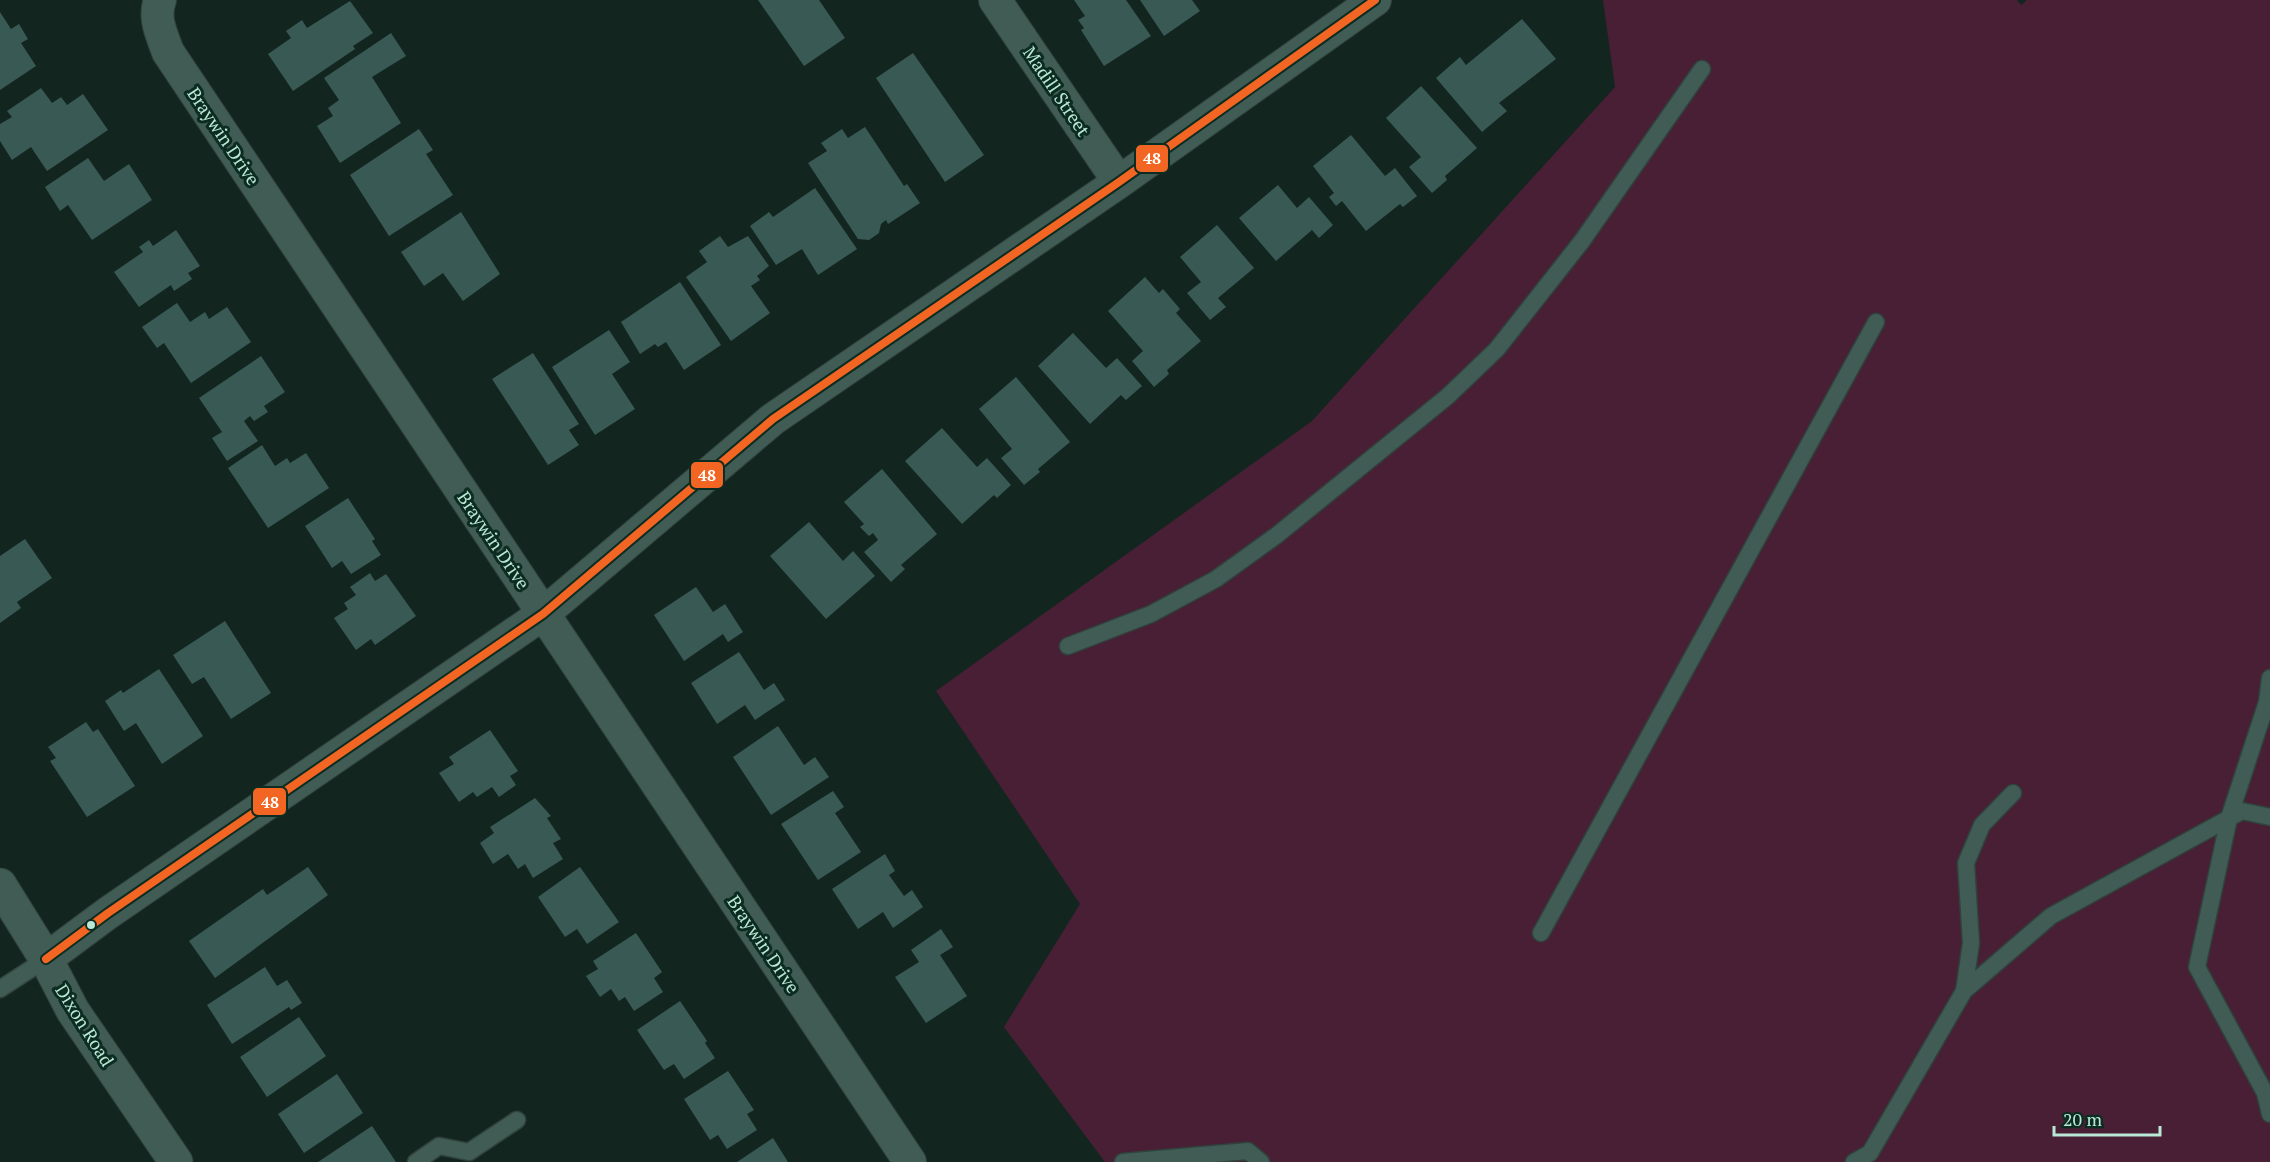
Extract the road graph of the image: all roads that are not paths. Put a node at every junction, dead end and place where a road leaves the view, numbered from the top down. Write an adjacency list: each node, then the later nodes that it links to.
1 (160, 0): 7 (street, Braywin Drive)
2 (995, 0): 5 (street, Madill Street)
3 (1375, 0): 5 (street)
4 (1702, 69): 8 (lane)
5 (1119, 182): 7 (street)
6 (1876, 322): 14 (lane)
7 (543, 614): 15 (street); 22 (street, Braywin Drive)
8 (1068, 645)
9 (2270, 678): 12 (lane)
10 (2013, 793): 17 (lane)
11 (2270, 817): 12 (lane)
12 (2229, 818): 17 (lane); 18 (lane)
13 (0, 885): 15 (main road, Dixon Road)
14 (1540, 933)
15 (45, 959): 16 (lane); 20 (main road, Dixon Road)
16 (0, 989)
17 (1964, 991): 25 (lane)
18 (2270, 1114)
19 (518, 1120): 21 (lane)
20 (176, 1162)
21 (416, 1162)
22 (910, 1162)
23 (1123, 1162): 24 (lane)
24 (1261, 1162)
25 (1854, 1162)

